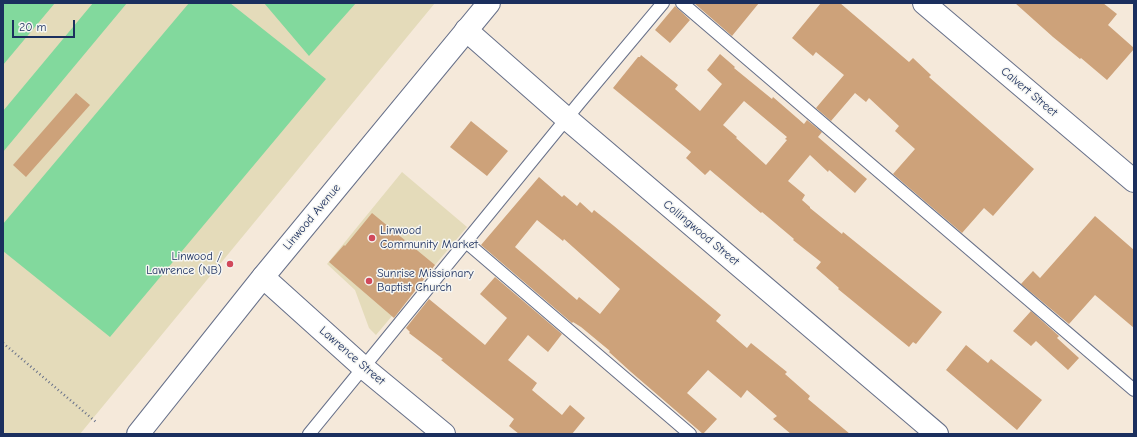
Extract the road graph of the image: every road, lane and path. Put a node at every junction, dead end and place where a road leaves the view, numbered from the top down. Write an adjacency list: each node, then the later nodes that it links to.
1 (489, 3): 5 (street, Linwood Avenue)
2 (663, 3): 6 (lane)
3 (682, 3): 12 (lane)
4 (924, 3): 7 (street, Calvert Street)
5 (466, 30): 6 (street, Collingwood Street); 9 (street, Linwood Avenue)
6 (566, 118): 8 (lane); 18 (street, Collingwood Street)
7 (1134, 181)
8 (466, 242): 11 (lane); 17 (lane)
9 (263, 277): 11 (street, Lawrence Street); 14 (street, Linwood Avenue)
10 (3, 343): 13 (path)
11 (364, 368): 15 (lane); 16 (street, Lawrence Street)
12 (1134, 390)
13 (96, 422)
14 (138, 434)
15 (309, 434)
16 (444, 434)
17 (690, 434)
18 (936, 434)

